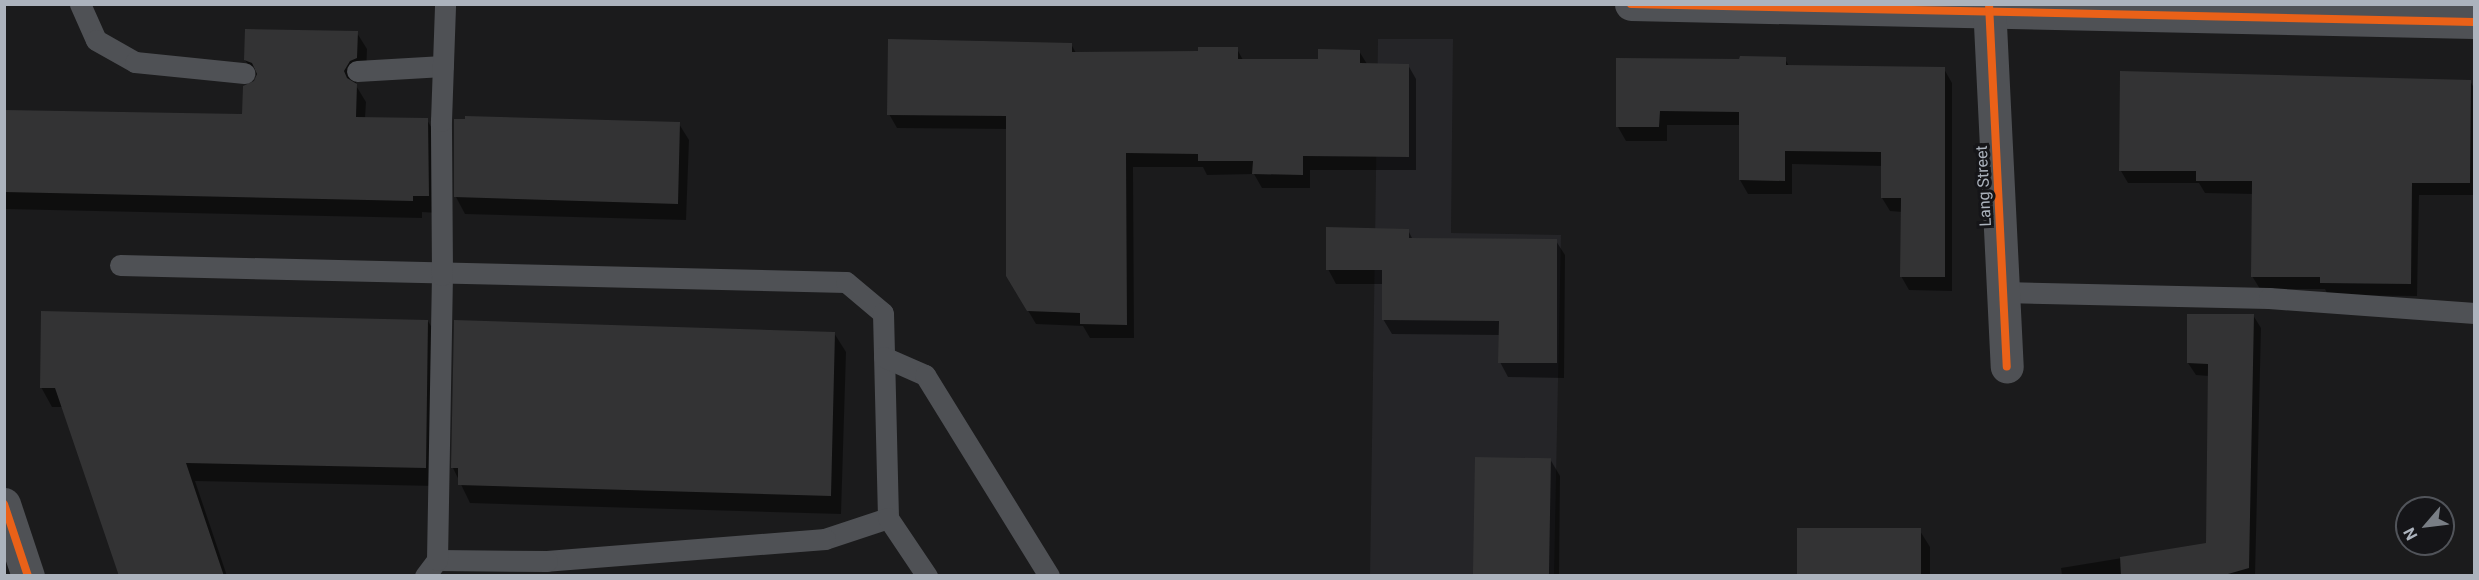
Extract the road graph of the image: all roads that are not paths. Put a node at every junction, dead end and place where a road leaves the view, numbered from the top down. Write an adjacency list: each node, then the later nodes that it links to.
1 (80, 4): 8 (lane)
2 (445, 4): 6 (lane)
3 (1631, 4): 4 (street)
4 (1989, 9): 5 (street); 11 (street, Lang Street)
5 (2475, 22)
6 (443, 66): 7 (lane); 10 (lane)
7 (357, 70)
8 (244, 72)
9 (120, 265): 10 (lane)
10 (442, 274): 13 (lane); 17 (lane)
11 (2003, 292): 12 (lane); 14 (street, Lang Street)
12 (2475, 313)
13 (884, 357): 16 (lane); 20 (lane)
14 (2007, 366)
15 (4, 504): 18 (street)
16 (888, 518): 17 (lane); 19 (lane)
17 (431, 568)
18 (28, 576)
19 (927, 576)
20 (1049, 576)

